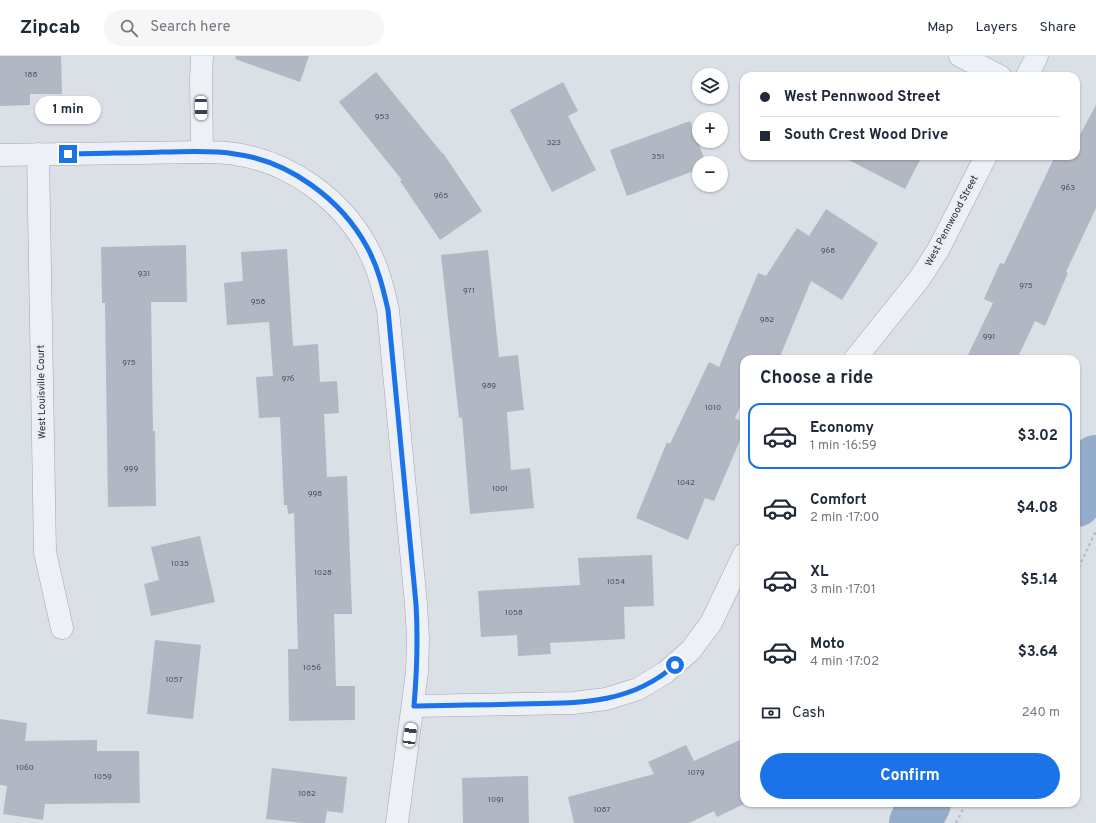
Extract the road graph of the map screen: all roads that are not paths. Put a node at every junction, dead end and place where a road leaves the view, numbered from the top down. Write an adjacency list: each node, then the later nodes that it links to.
1 (202, 56): 6 (street)
2 (960, 56): 4 (street)
3 (1037, 56): 5 (street)
4 (992, 72)
5 (1029, 72)
6 (202, 152): 7 (street); 13 (street)
7 (38, 154): 8 (street); 12 (street, West Louisville Court)
8 (0, 155)
9 (984, 160): 10 (street, West Pennwood Street)
10 (858, 355)
11 (740, 562): 13 (street)
12 (62, 628)
13 (414, 706): 14 (street)
14 (397, 823)

